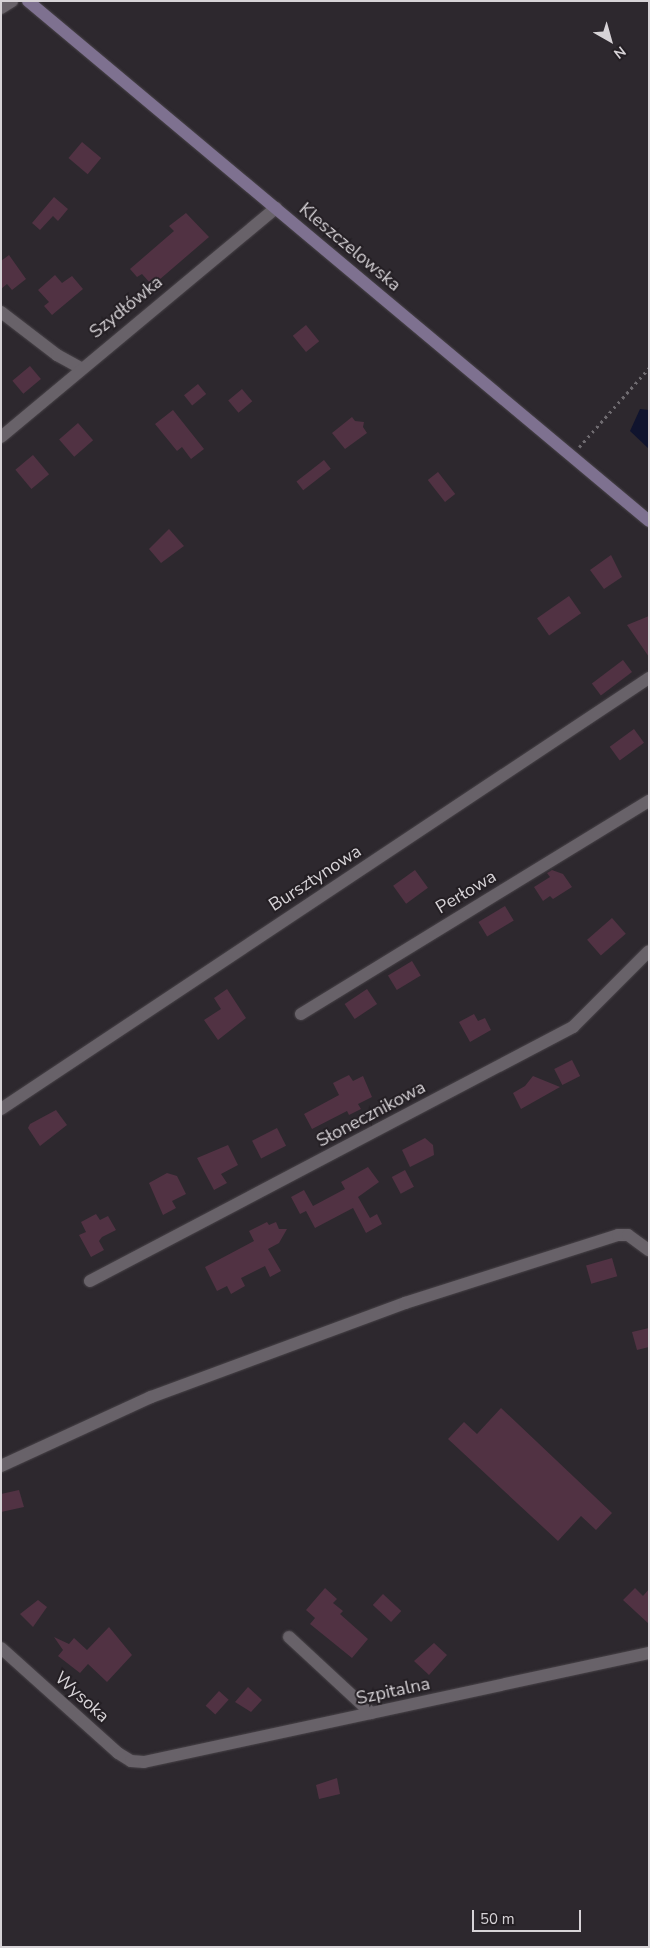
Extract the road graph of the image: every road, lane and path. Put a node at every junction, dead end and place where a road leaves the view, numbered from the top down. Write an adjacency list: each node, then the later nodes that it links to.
1 (12, 1): 3 (street)
2 (28, 1): 4 (main road, Kleszczelowska)
3 (1, 8)
4 (276, 208): 6 (street, Szydłówka); 9 (main road, Kleszczelowska)
5 (1, 312): 6 (street)
6 (80, 368): 8 (street, Szydłówka)
7 (649, 368): 9 (path)
8 (1, 437)
9 (571, 456): 10 (main road, Kleszczelowska)
10 (649, 521)
11 (649, 678): 15 (street, Bursztynowa)
12 (649, 801): 14 (street, Perłowa)
13 (649, 951): 17 (street, Słonecznikowa)
14 (301, 1014)
15 (1, 1109)
16 (649, 1250): 18 (street)
17 (90, 1281)
18 (1, 1466)
19 (289, 1637): 22 (street)
20 (1, 1648): 23 (street, Wysoka)
21 (649, 1653): 22 (street, Szpitalna)
22 (370, 1713): 23 (street, Szpitalna)
23 (144, 1762)

